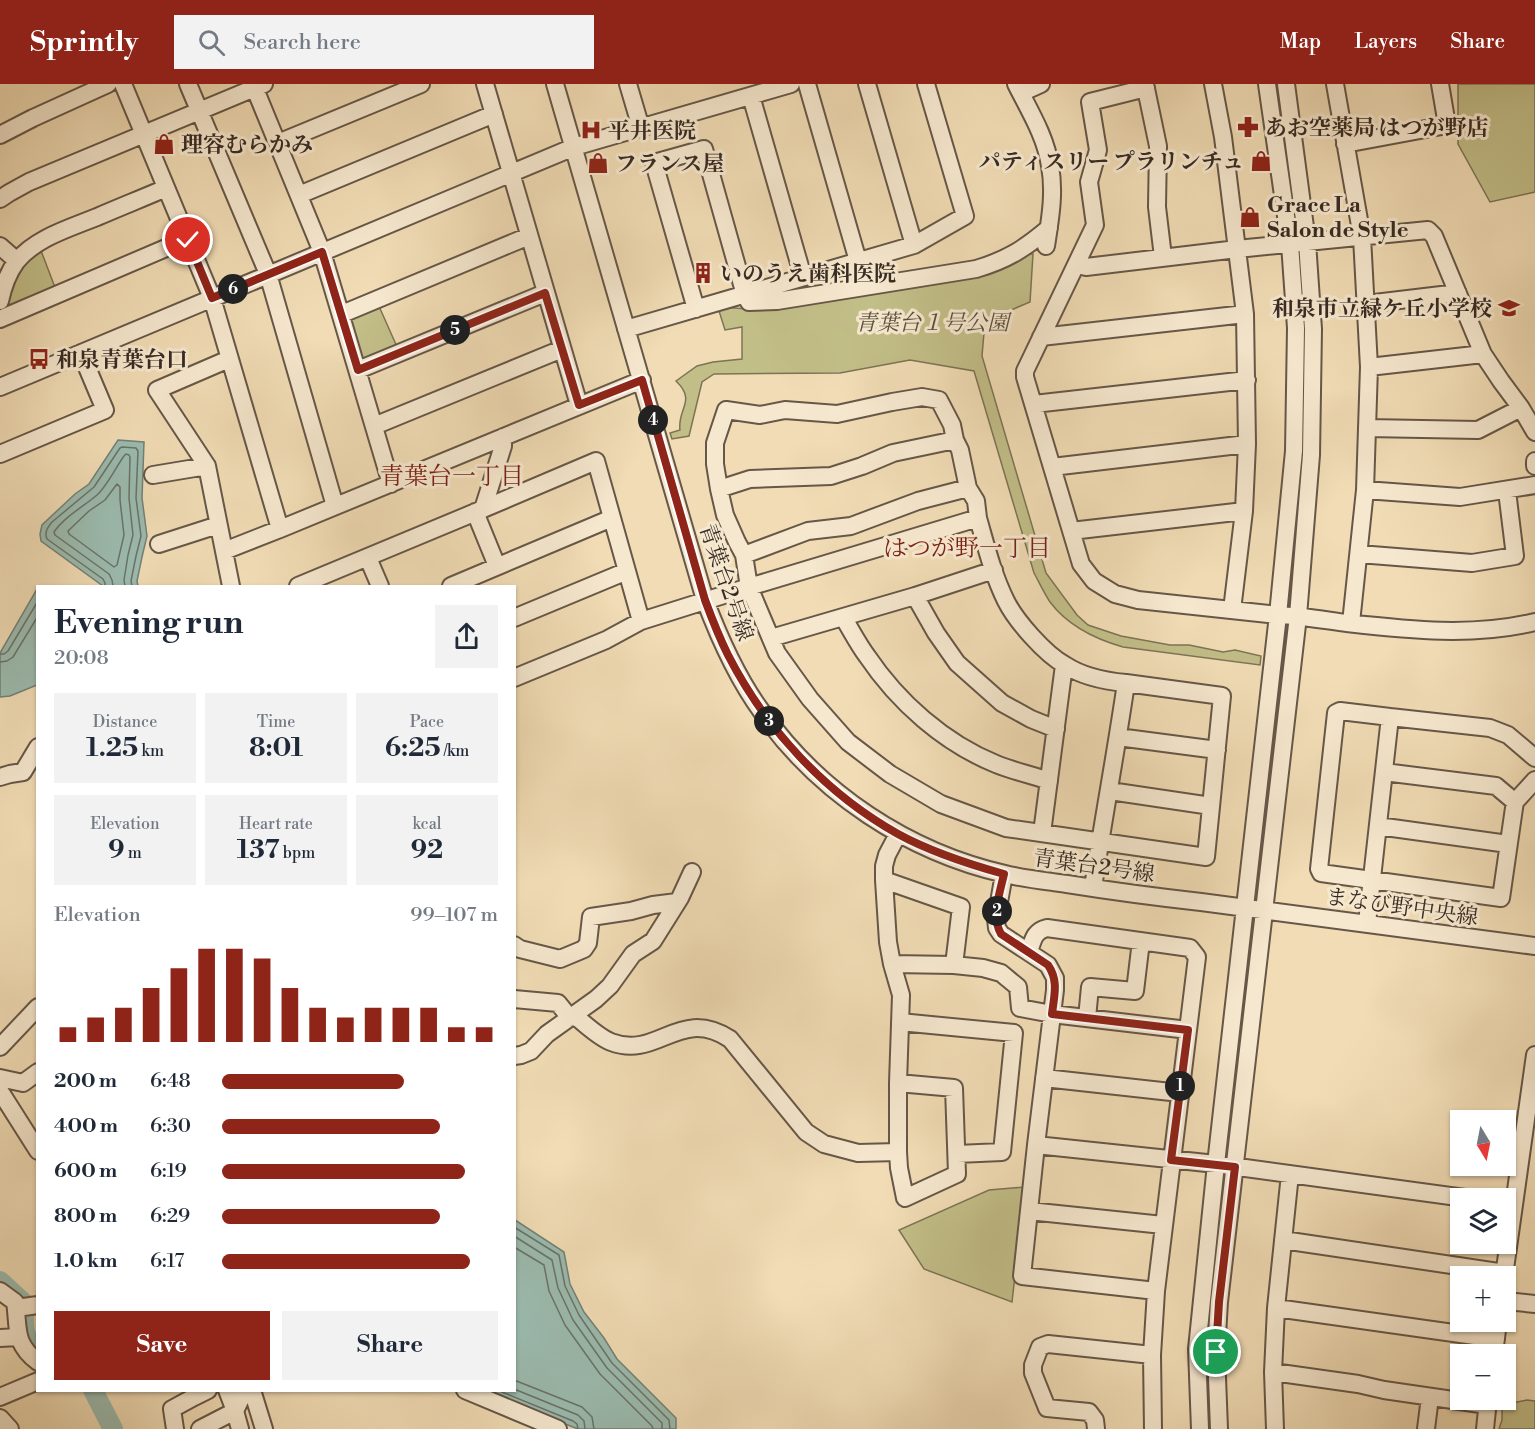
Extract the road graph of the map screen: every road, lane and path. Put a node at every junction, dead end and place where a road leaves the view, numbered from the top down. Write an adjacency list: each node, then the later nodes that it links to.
1 (108, 84): 26 (street)
2 (123, 84): 25 (street)
3 (188, 84): 22 (street)
4 (421, 84): 27 (street)
5 (485, 84): 23 (street)
6 (555, 84): 29 (street, 青葉台2号線)
7 (628, 84): 24 (street)
8 (791, 84): 21 (street)
9 (807, 84): 46 (street)
10 (867, 84): 39 (street)
11 (926, 84): 39 (street)
12 (1041, 84): 20 (street)
13 (1213, 84): 42 (street)
14 (1267, 84): 38 (street)
15 (1286, 84): 38 (street)
16 (1335, 84): 28 (street)
17 (1440, 84): 28 (street)
18 (257, 85): 22 (street); 27 (street)
19 (1145, 86): 44 (street); 47 (street)
20 (1018, 89): 34 (street)
21 (751, 96): 24 (street); 49 (street)
22 (200, 111): 25 (street); 48 (street)
23 (494, 114): 30 (street); 32 (street)
24 (641, 128): 29 (street)
25 (144, 134): 31 (street); 33 (street)
26 (0, 135)
27 (278, 143): 32 (street)
28 (1345, 144): 36 (street)
29 (574, 147): 30 (street); 60 (street, 青葉台2号線)
30 (512, 173): 35 (street); 43 (street)
31 (166, 188): 37 (street); 45 (street)
32 (299, 195): 43 (street)
33 (0, 199)
34 (1049, 228): 41 (street); 52 (street)
35 (529, 236): 50 (street); 57 (street)
36 (1362, 237): 38 (street); 51 (street); 55 (street)
37 (188, 240): 53 (street); 59 (street)
38 (1298, 243): 42 (street); 116 (street); 117 (street)
39 (914, 245): 46 (street)
40 (0, 246): 45 (street)
41 (1046, 246)
42 (1237, 249): 44 (street); 58 (street)
43 (322, 252): 48 (street); 57 (street)
44 (1163, 257): 47 (street)
45 (17, 261): 54 (street)
46 (858, 261): 49 (street)
47 (1076, 265): 61 (street)
48 (268, 274): 53 (street); 92 (street)
49 (803, 277): 52 (street)
50 (545, 293): 62 (street); 67 (street)
51 (1458, 293): 55 (street); 64 (street)
52 (745, 295): 56 (street); 56 (street)
53 (212, 298): 63 (street); 65 (street)
54 (0, 301)
55 (1366, 304): 66 (street)
56 (696, 309): 60 (street)
57 (342, 314): 67 (street)
58 (1245, 314): 61 (street); 69 (street)
59 (1, 317)
60 (626, 329): 68 (street, 青葉台2号線)
61 (1041, 337): 71 (street)
62 (562, 349): 72 (street); 74 (street)
63 (81, 353): 70 (street); 80 (street)
64 (1484, 354): 66 (street); 73 (street)
65 (229, 359): 82 (street); 98 (street)
66 (1368, 368): 75 (street)
67 (358, 370): 74 (street)
68 (642, 380): 72 (street); 114 (street, 青葉台2号線)
69 (1247, 380): 71 (street); 79 (street)
70 (0, 387)
71 (1034, 404): 84 (street)
72 (579, 405): 77 (street)
73 (1521, 408): 75 (street); 76 (street)
74 (374, 426): 86 (street)
75 (1367, 428): 90 (street)
76 (1535, 432)
77 (503, 437): 86 (street); 93 (street)
78 (955, 440): 88 (street); 89 (street); 89 (street)
79 (1247, 444): 84 (street); 94 (street)
80 (0, 454)
81 (1535, 461): 83 (street)
82 (207, 466): 85 (street); 97 (street)
83 (1535, 466)
84 (1052, 467): 99 (street)
85 (153, 475)
86 (391, 484): 92 (street)
87 (1535, 485): 91 (street)
88 (968, 488): 96 (street); 103 (street)
89 (718, 489): 103 (street)
90 (1365, 490): 91 (street); 102 (street)
91 (1507, 490): 102 (street)
92 (335, 506): 98 (street)
93 (479, 510): 95 (street); 104 (street); 105 (street)
94 (1244, 511): 99 (street); 115 (street)
95 (612, 518): 105 (street); 107 (street)
96 (978, 518): 106 (street); 112 (street)
97 (218, 525): 100 (street); 101 (street)
98 (280, 529): 101 (street)
99 (1071, 531): 115 (street)
100 (159, 544)
101 (224, 551): 108 (street)
102 (1359, 554): 122 (street)
103 (744, 555): 112 (street)
104 (368, 558): 109 (street); 110 (street)
105 (497, 566): 111 (street)
106 (994, 570): 113 (street); 124 (street)
107 (627, 571): 118 (street); 120 (street)
108 (231, 585)
109 (300, 585)
110 (380, 585)
111 (453, 585)
112 (749, 587): 114 (street); 123 (street)
113 (915, 596): 119 (street); 128 (street)
114 (705, 600): 120 (street); 142 (street, 青葉台2号線)
115 (1232, 610): 116 (street)
116 (1278, 615): 117 (street); 151 (street)
117 (1298, 616): 122 (street); 152 (street)
118 (516, 617)
119 (843, 617): 123 (street); 136 (street)
120 (641, 621): 125 (street)
121 (1535, 622): 122 (street)
122 (1351, 623)
123 (771, 638): 141 (street)
124 (1064, 665): 126 (street); 128 (street)
125 (516, 677)
126 (1126, 683): 129 (street); 131 (street)
127 (1390, 717): 132 (street); 133 (street); 148 (street)
128 (1056, 729): 136 (street)
129 (1118, 736): 131 (street); 137 (street)
130 (36, 750): 134 (street)
131 (1217, 750): 139 (street)
132 (1535, 758)
133 (1384, 772): 138 (street); 140 (street)
134 (0, 777)
135 (1535, 780): 138 (street)
136 (1049, 781): 141 (street)
137 (1110, 791): 139 (street); 143 (street)
138 (1515, 802): 144 (street)
139 (1211, 806): 143 (street)
140 (1378, 826): 144 (street); 148 (street)
141 (1042, 833): 143 (street)
142 (898, 834): 146 (street, 青葉台2号線); 147 (street)
143 (1100, 842): 149 (street)
144 (1508, 844): 148 (street)
145 (692, 872): 150 (street)
146 (1004, 874): 149 (street, 青葉台2号線); 157 (street)
147 (884, 880): 158 (street); 159 (street)
148 (1372, 880): 153 (street)
149 (1093, 888): 151 (street, 青葉台2号線)
150 (677, 902): 155 (street); 163 (street)
151 (1245, 908): 152 (street, 青葉台2号線); 182 (street)
152 (1263, 910): 153 (street, まなび野中央線); 183 (street)
153 (1367, 923): 156 (street, まなび野中央線)
154 (1141, 941): 157 (street); 164 (street); 166 (street)
155 (516, 946)
156 (1535, 946)
157 (1029, 952): 162 (street)
158 (892, 964): 159 (street); 165 (street)
159 (954, 966): 162 (street)
160 (516, 999): 163 (street)
161 (36, 1009): 167 (street)
162 (1052, 1014): 164 (street); 172 (street)
163 (572, 1016): 169 (street); 179 (street)
164 (1087, 1018): 166 (street)
165 (900, 1022): 173 (street); 180 (street)
166 (1188, 1030): 175 (street)
167 (0, 1047)
168 (1535, 1055): 176 (street)
169 (516, 1056)
170 (36, 1073): 171 (street)
171 (0, 1077)
172 (1044, 1078): 175 (street); 177 (street)
173 (898, 1083): 179 (street); 180 (street)
174 (0, 1091): 178 (street)
175 (1180, 1093): 181 (street)
176 (1530, 1135): 185 (street)
177 (1036, 1145): 181 (street); 187 (street)
178 (36, 1148)
179 (898, 1152): 180 (street)
180 (957, 1154)
181 (1171, 1160): 182 (street); 188 (street)
182 (1216, 1164): 183 (street); 223 (street)
183 (1235, 1167): 184 (street); 224 (street)
184 (1290, 1174): 186 (street); 189 (street)
185 (1515, 1188)
186 (1450, 1196)
187 (1029, 1211): 188 (street); 192 (street)
188 (1163, 1225): 192 (street)
189 (1283, 1240): 190 (street); 196 (street)
190 (1450, 1266)
191 (0, 1291): 195 (street)
192 (1156, 1291): 200 (street)
193 (1516, 1302): 194 (street)
194 (1535, 1304)
195 (25, 1307): 197 (street)
196 (1276, 1308): 199 (street); 202 (street)
197 (18, 1337): 198 (street); 201 (street)
198 (0, 1338)
199 (1478, 1344)
200 (1152, 1354): 221 (street); 222 (street)
201 (36, 1360)
202 (1273, 1372): 210 (street); 225 (street)
203 (36, 1382): 209 (street)
204 (203, 1392): 216 (street)
205 (228, 1392): 213 (street)
206 (244, 1392): 213 (street)
207 (253, 1392): 219 (street)
208 (470, 1392): 220 (street)
209 (0, 1396)
210 (1430, 1397): 211 (street); 226 (street)
211 (1450, 1399)
212 (1487, 1410): 227 (street)
213 (235, 1411): 217 (street); 218 (street)
214 (0, 1418): 215 (street)
215 (10, 1429)
216 (175, 1429)
217 (200, 1429)
218 (240, 1429)
219 (264, 1429)
220 (558, 1429)
221 (1096, 1429)
222 (1153, 1429)
223 (1200, 1429)
224 (1219, 1429)
225 (1275, 1429)
226 (1426, 1429)
227 (1485, 1429)

